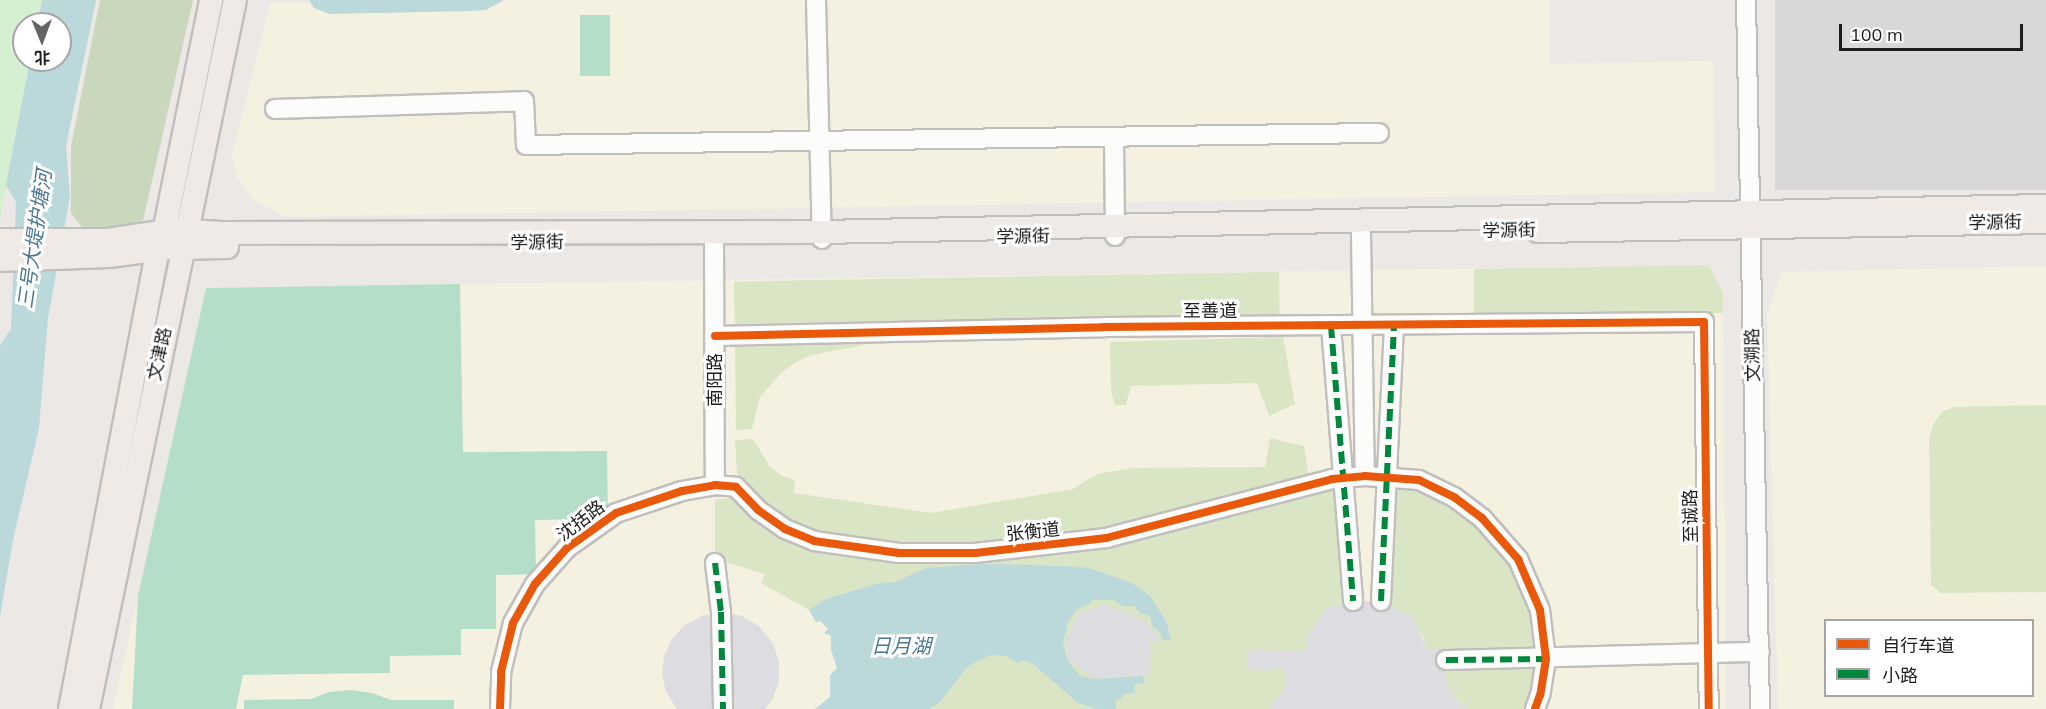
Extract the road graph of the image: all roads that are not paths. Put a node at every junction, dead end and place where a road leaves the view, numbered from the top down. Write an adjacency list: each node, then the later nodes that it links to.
1 (211, 0): 18 (main road, 文津路)
2 (235, 0): 15 (main road, 文津路)
3 (816, 0): 8 (street)
4 (1746, 0): 10 (street, 文溯路)
5 (275, 109): 8 (street)
6 (1379, 133): 7 (street)
7 (1113, 137): 8 (street); 12 (street)
8 (820, 140): 14 (street)
9 (2046, 206): 10 (main road, 学源街)
10 (1750, 219): 11 (main road, 学源街); 12 (main road, 学源街); 13 (main road, 学源街); 32 (street, 文溯路)
11 (2046, 222)
12 (1115, 231): 13 (main road, 学源街); 14 (main road, 学源街)
13 (1361, 234): 22 (street)
14 (822, 236): 15 (main road, 学源街); 17 (main road, 学源街)
15 (185, 239): 17 (main road, 学源街); 18 (main road, 学源街); 37 (main road, 文津路)
16 (0, 240): 18 (main road, 学源街)
17 (714, 240): 24 (street, 南阳路)
18 (161, 241): 19 (main road, 学源街); 36 (main road, 文津路)
19 (0, 260)
20 (1704, 322): 23 (street, 至善道); 33 (street, 至诚路)
21 (1331, 326): 22 (street, 至善道); 24 (street, 至善道); 27 (street)
22 (1362, 326): 23 (street, 至善道); 25 (street)
23 (1394, 326): 26 (street)
24 (715, 336): 28 (street, 南阳路)
25 (1365, 476): 26 (street, 张衡道); 27 (street, 张衡道)
26 (1386, 476): 31 (street); 34 (street, 张衡道)
27 (1342, 478): 28 (street, 张衡道); 30 (street)
28 (715, 485): 38 (street, 沈括路)
29 (715, 563): 39 (street)
30 (1353, 601)
31 (1381, 601)
32 (1760, 652): 33 (street); 42 (street, 文溯路)
33 (1708, 654): 34 (street); 41 (street, 至诚路)
34 (1546, 658): 35 (street); 40 (street, 张衡道)
35 (1446, 660)
36 (70, 709)
37 (88, 709)
38 (500, 709)
39 (723, 709)
40 (1534, 709)
41 (1709, 709)
42 (1760, 709)

